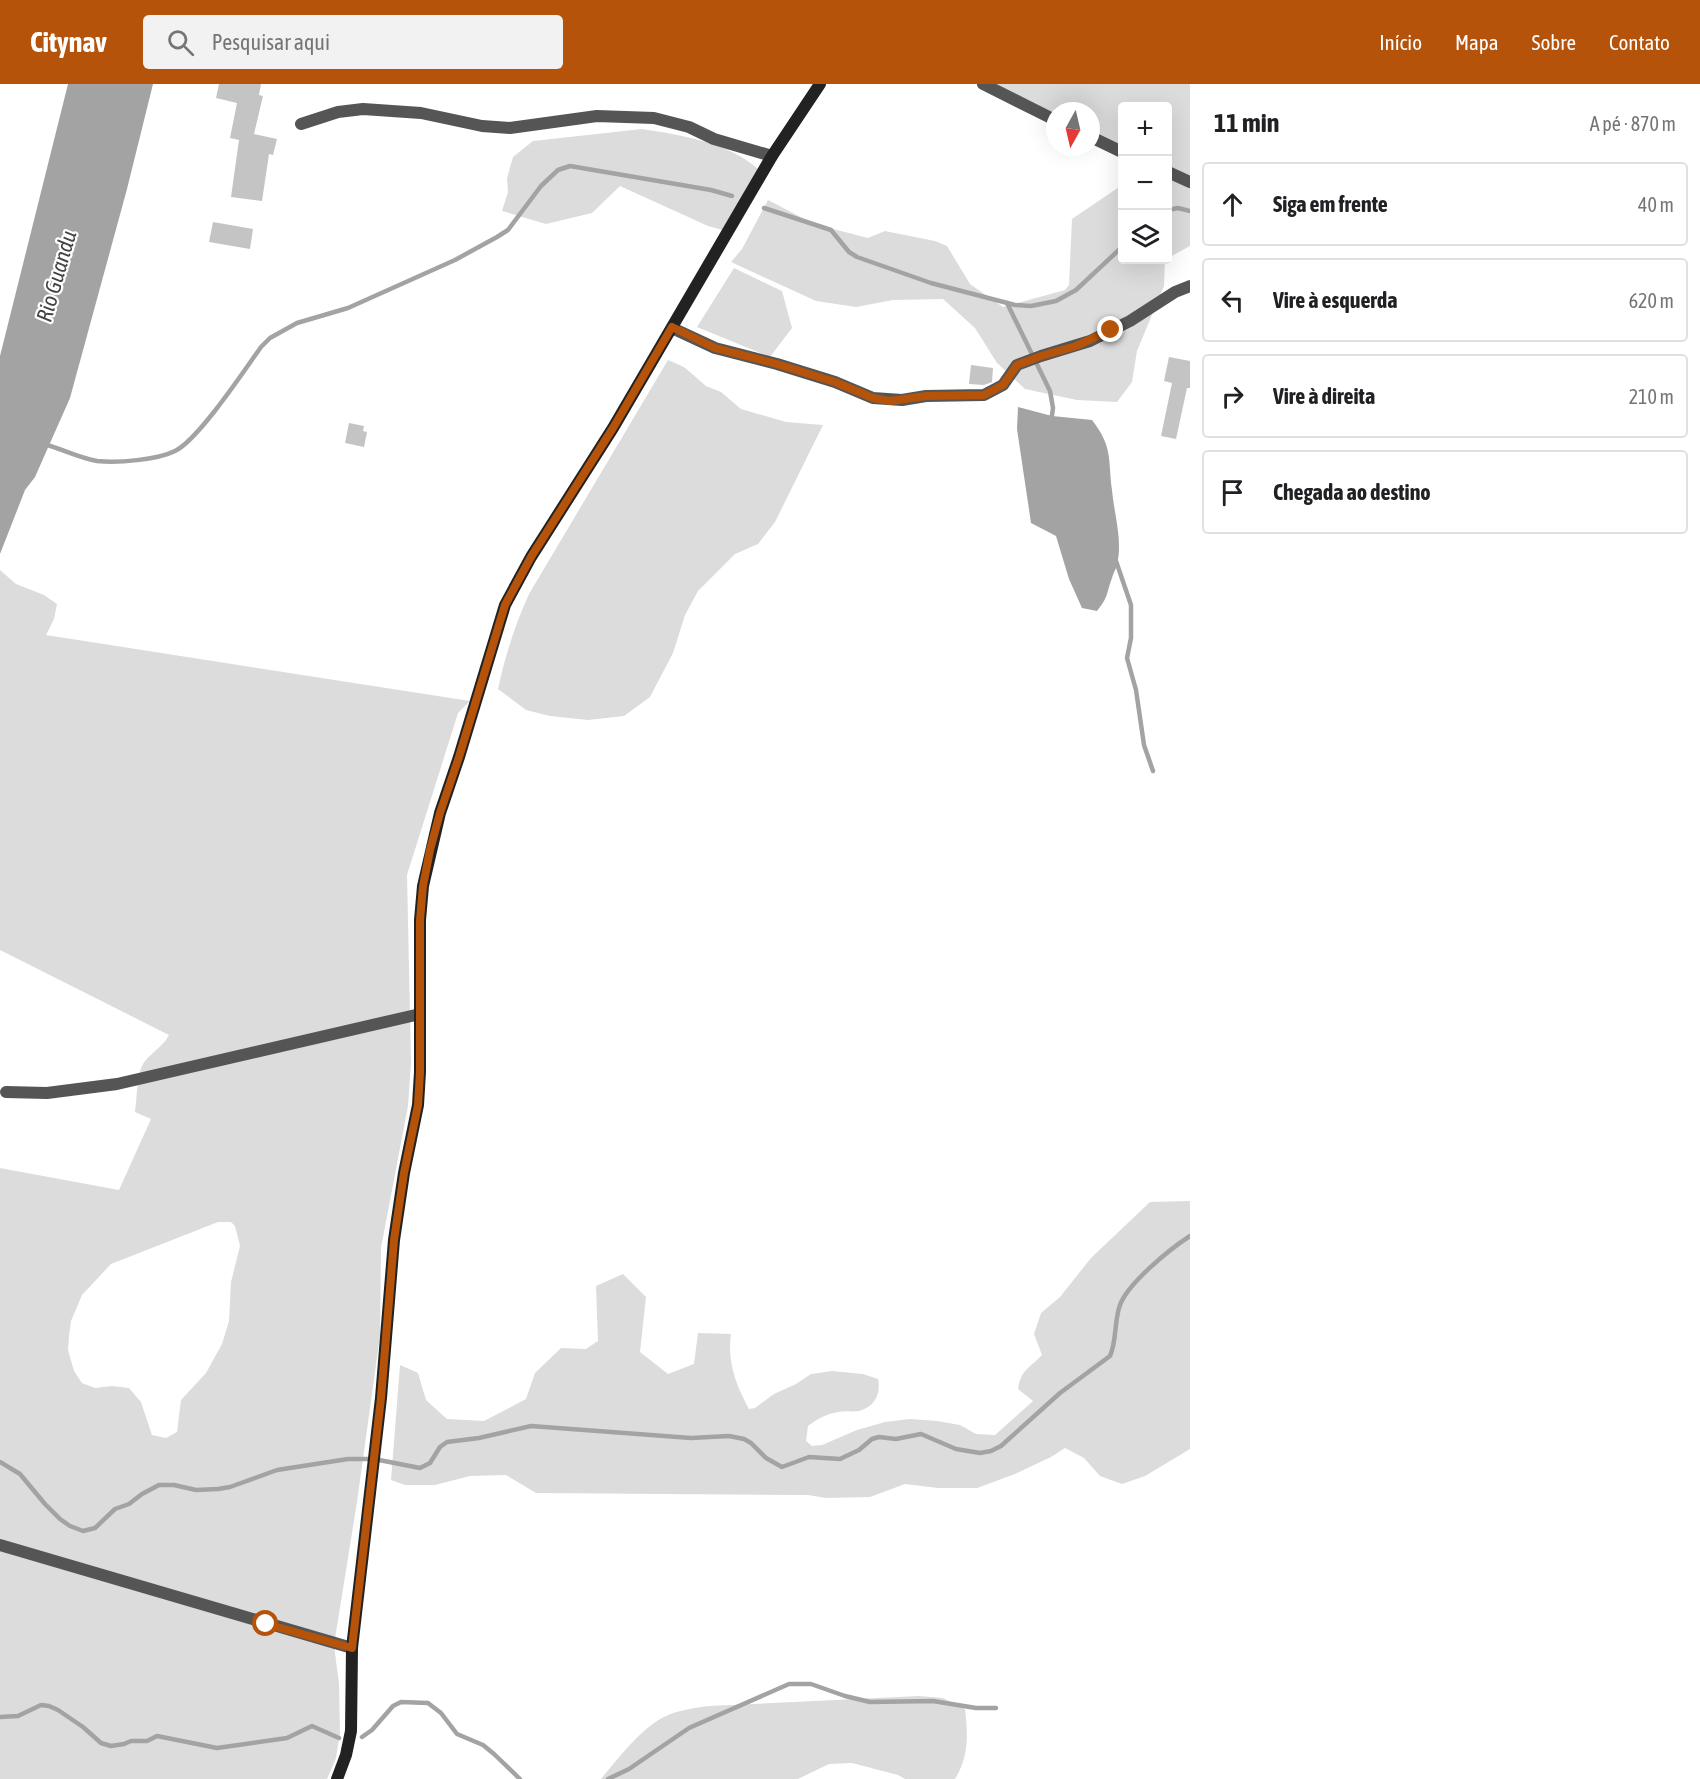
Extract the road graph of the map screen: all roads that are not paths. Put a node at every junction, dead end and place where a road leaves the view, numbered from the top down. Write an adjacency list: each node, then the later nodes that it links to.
1 (819, 84): 7 (main road)
2 (983, 84): 3 (street)
3 (1046, 116)
4 (301, 124): 7 (street)
5 (1100, 141): 6 (street)
6 (1118, 150)
7 (772, 156): 11 (main road)
8 (1172, 174): 9 (street)
9 (1190, 182)
10 (1190, 286): 11 (street)
11 (672, 327): 12 (main road)
12 (420, 1014): 13 (street); 15 (main road)
13 (6, 1092)
14 (0, 1545): 15 (street)
15 (352, 1648): 16 (main road)
16 (337, 1779)

